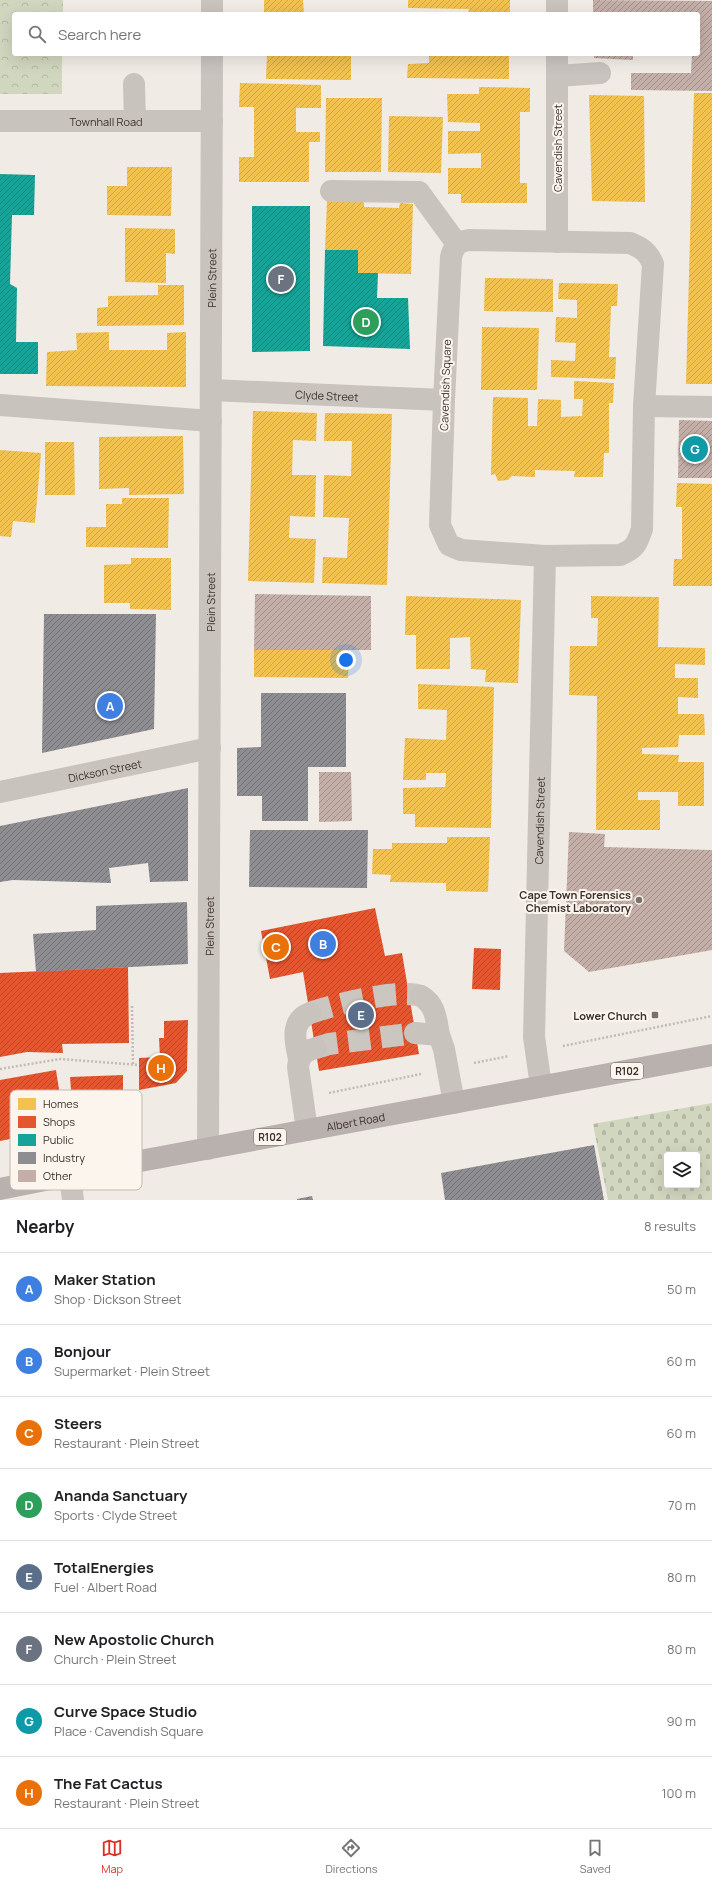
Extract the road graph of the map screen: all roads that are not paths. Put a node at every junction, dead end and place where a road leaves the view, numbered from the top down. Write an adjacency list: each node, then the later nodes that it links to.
1 (212, 0): 3 (street)
2 (557, 0): 4 (street)
3 (212, 12)
4 (557, 12)
5 (212, 56): 12 (street, Plein Street)
6 (557, 56): 8 (street, Cavendish Street)
7 (600, 73): 8 (street)
8 (557, 76): 14 (street, Cavendish Street)
9 (134, 84): 11 (street)
10 (0, 121): 11 (street, Townhall Road)
11 (135, 121): 12 (street, Townhall Road)
12 (212, 121): 16 (street, Plein Street)
13 (331, 191): 15 (street)
14 (556, 242): 15 (street, Cavendish Square); 19 (street, Cavendish Square)
15 (457, 244): 17 (street, Cavendish Square)
16 (211, 390): 17 (street, Clyde Street); 21 (street, Plein Street)
17 (444, 400): 22 (street, Cavendish Square)
18 (0, 405): 21 (street)
19 (644, 406): 20 (street); 22 (street, Cavendish Square)
20 (712, 407)
21 (211, 421): 23 (street, Plein Street)
22 (545, 556): 30 (street, Cavendish Street)
23 (210, 748): 24 (street, Dickson Street); 33 (street, Plein Street)
24 (0, 792)
25 (421, 996): 28 (street)
26 (310, 1013): 32 (street)
27 (415, 1033): 28 (street)
28 (439, 1035): 31 (street)
29 (712, 1055): 30 (main road, Albert Road / R102)
30 (541, 1086): 31 (main road, Albert Road / R102)
31 (454, 1102): 32 (main road, Albert Road / R102)
32 (307, 1130): 33 (main road, Albert Road / R102)
33 (208, 1149): 34 (main road, Albert Road / R102)
34 (142, 1161)
35 (10, 1187): 36 (main road, Albert Road / R102)
36 (0, 1189)
37 (72, 1190): 38 (street)
38 (73, 1200)

